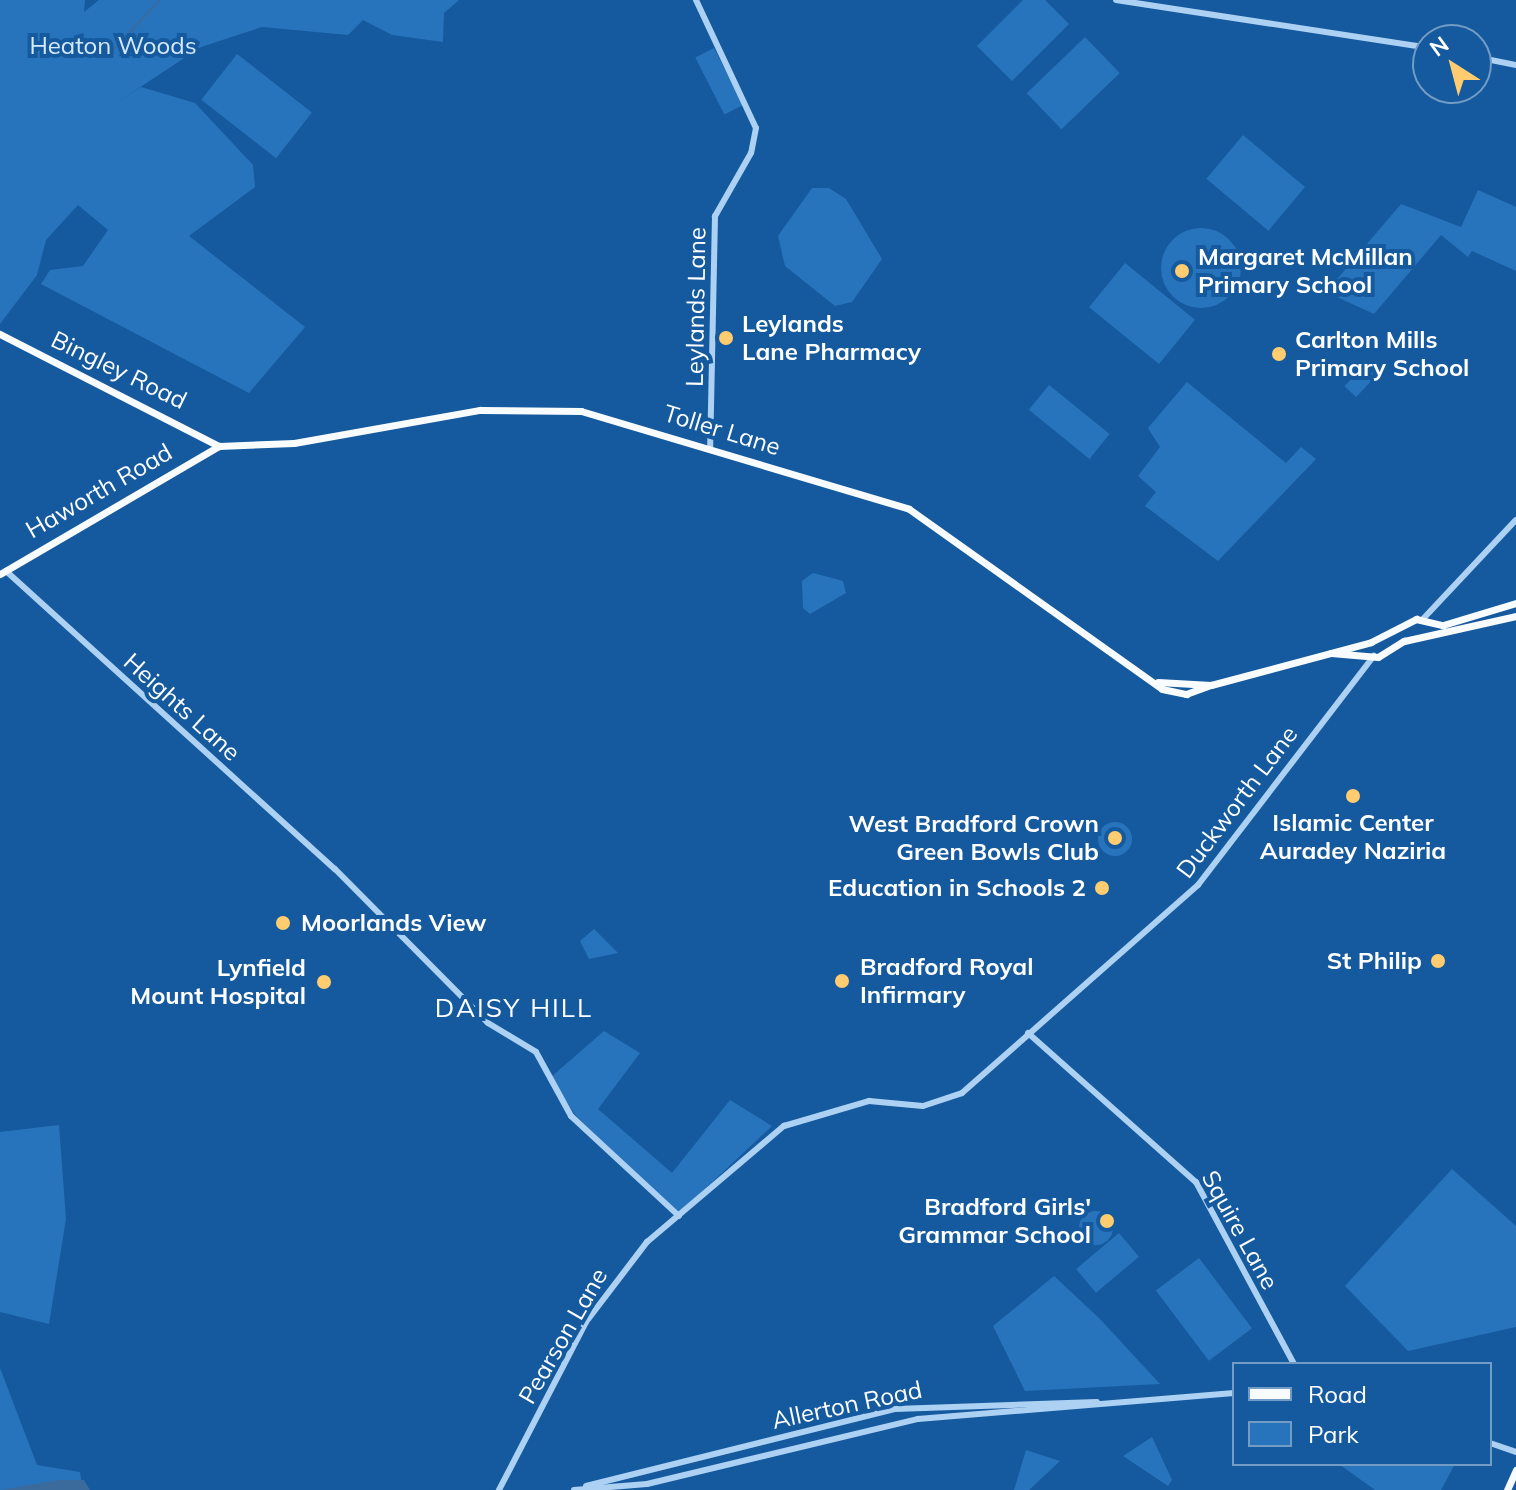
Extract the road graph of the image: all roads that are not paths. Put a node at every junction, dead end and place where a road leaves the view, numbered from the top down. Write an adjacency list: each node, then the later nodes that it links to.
1 (696, 0): 8 (street, Leylands Lane)
2 (1116, 0): 3 (street)
3 (1412, 46)
4 (1492, 60): 5 (street)
5 (1516, 65)
6 (0, 334): 7 (main road, Bingley Road)
7 (219, 446): 8 (main road, Toller Lane); 10 (main road, Haworth Road)
8 (710, 448): 17 (main road, Toller Lane)
9 (1516, 520): 14 (street)
10 (3, 572): 19 (street, Heights Lane)
11 (1516, 603): 13 (main road, Toller Lane)
12 (1516, 616): 15 (main road, Toller Lane)
13 (1471, 617): 14 (main road, Toller Lane); 15 (main road)
14 (1426, 622): 16 (main road); 17 (main road, Toller Lane)
15 (1474, 627): 16 (main road, Toller Lane)
16 (1423, 638): 17 (main road, Toller Lane)
17 (1371, 650): 18 (street, Duckworth Lane)
18 (1028, 1033): 19 (street, Duckworth Lane); 20 (street, Squire Lane)
19 (679, 1216): 26 (street, Pearson Lane)
20 (1293, 1362)
21 (1232, 1393): 22 (street, Allerton Road)
22 (1133, 1403): 27 (street, Allerton Road); 27 (street, Allerton Road)
23 (1492, 1444): 24 (street)
24 (1516, 1452)
25 (1516, 1470): 28 (main road)
26 (499, 1490)
27 (573, 1490)
28 (1507, 1490)

